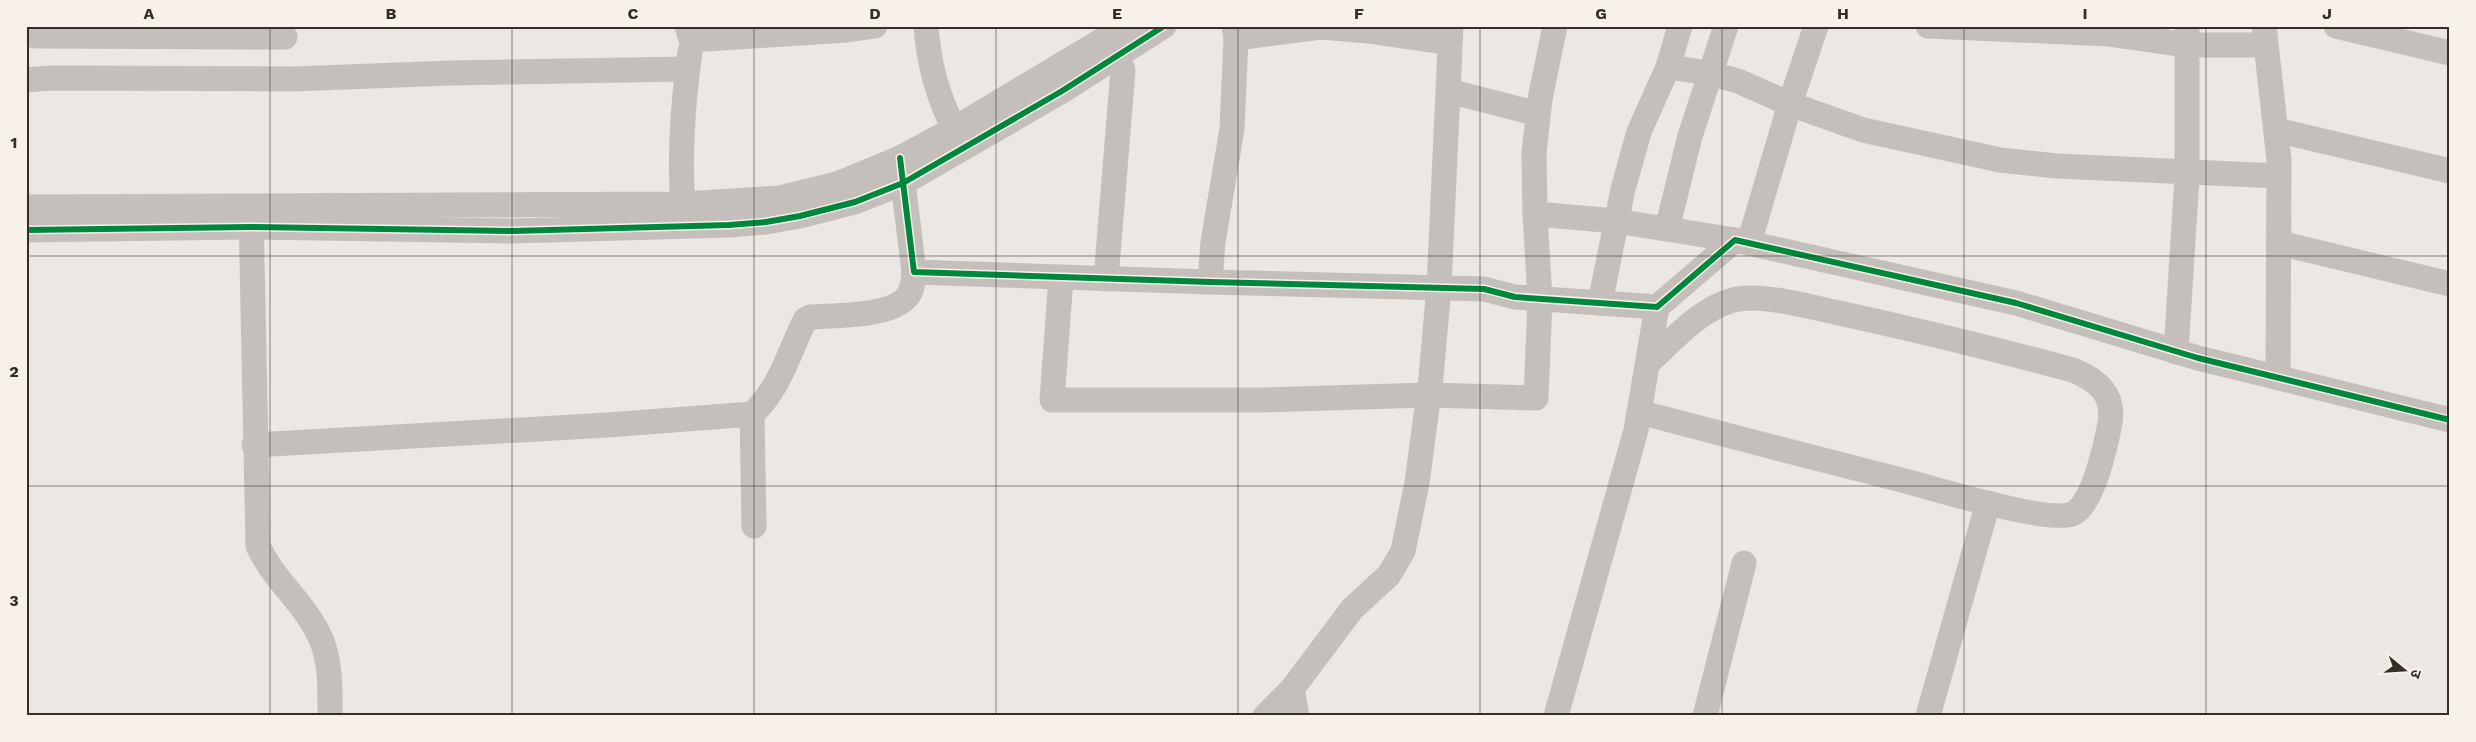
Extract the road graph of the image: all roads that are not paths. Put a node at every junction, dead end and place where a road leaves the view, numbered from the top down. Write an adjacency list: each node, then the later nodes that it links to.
1 (876, 26): 12 (street)
2 (926, 26): 27 (street)
3 (1164, 26): 18 (street)
4 (1555, 26): 26 (street)
5 (1680, 26): 20 (street)
6 (1726, 26): 22 (street)
7 (1816, 26): 25 (street)
8 (1928, 26): 15 (street)
9 (2336, 26): 19 (street)
10 (189, 31): 14 (street); 17 (street)
11 (1235, 32): 13 (street); 46 (street)
12 (689, 33): 21 (street)
13 (1450, 35): 24 (street)
14 (35, 36)
15 (2187, 36): 16 (street); 31 (street)
16 (2265, 36): 28 (street)
17 (286, 37)
18 (1118, 39): 27 (street); 33 (street); 45 (street)
19 (2450, 53)
20 (1668, 67): 22 (street); 38 (street)
21 (687, 70): 23 (street); 34 (street)
22 (1709, 73): 25 (street); 39 (street)
23 (26, 80)
24 (1449, 91): 26 (street); 48 (street)
25 (1790, 104): 31 (street); 41 (street)
26 (1538, 114): 36 (street)
27 (954, 129): 29 (street)
28 (2276, 130): 30 (street); 32 (street)
29 (900, 158): 33 (street); 34 (street)
30 (2450, 171)
31 (2187, 172): 32 (street); 52 (street)
32 (2279, 176): 42 (street)
33 (903, 183): 37 (street); 43 (street)
34 (683, 204): 37 (street)
35 (26, 207): 37 (street)
36 (1534, 214): 38 (street); 49 (street)
37 (251, 217): 40 (street); 59 (street)
38 (1616, 221): 39 (street); 50 (street)
39 (1667, 229): 41 (street)
40 (26, 230)
41 (1742, 241): 51 (street); 52 (street)
42 (2278, 243): 47 (street); 54 (street)
43 (914, 272): 44 (street); 57 (street)
44 (1061, 278): 45 (street); 55 (street)
45 (1106, 279): 46 (street)
46 (1210, 282): 48 (street)
47 (2450, 284)
48 (1439, 287): 49 (street); 55 (street)
49 (1540, 299): 50 (street); 55 (street)
50 (1600, 303): 51 (street)
51 (1657, 307): 53 (street)
52 (2176, 352): 54 (street)
53 (1648, 362): 56 (street); 60 (street)
54 (2278, 378): 58 (street)
55 (1429, 395): 63 (street)
56 (1639, 412): 60 (street); 67 (street)
57 (752, 414): 59 (street); 61 (street)
58 (2450, 420)
59 (254, 445): 64 (street)
60 (1988, 503): 69 (street)
61 (754, 526)
62 (1744, 563): 68 (street)
63 (1292, 689): 65 (street); 66 (street)
64 (330, 716)
65 (1265, 716)
66 (1297, 716)
67 (1556, 716)
68 (1705, 716)
69 (1928, 716)

